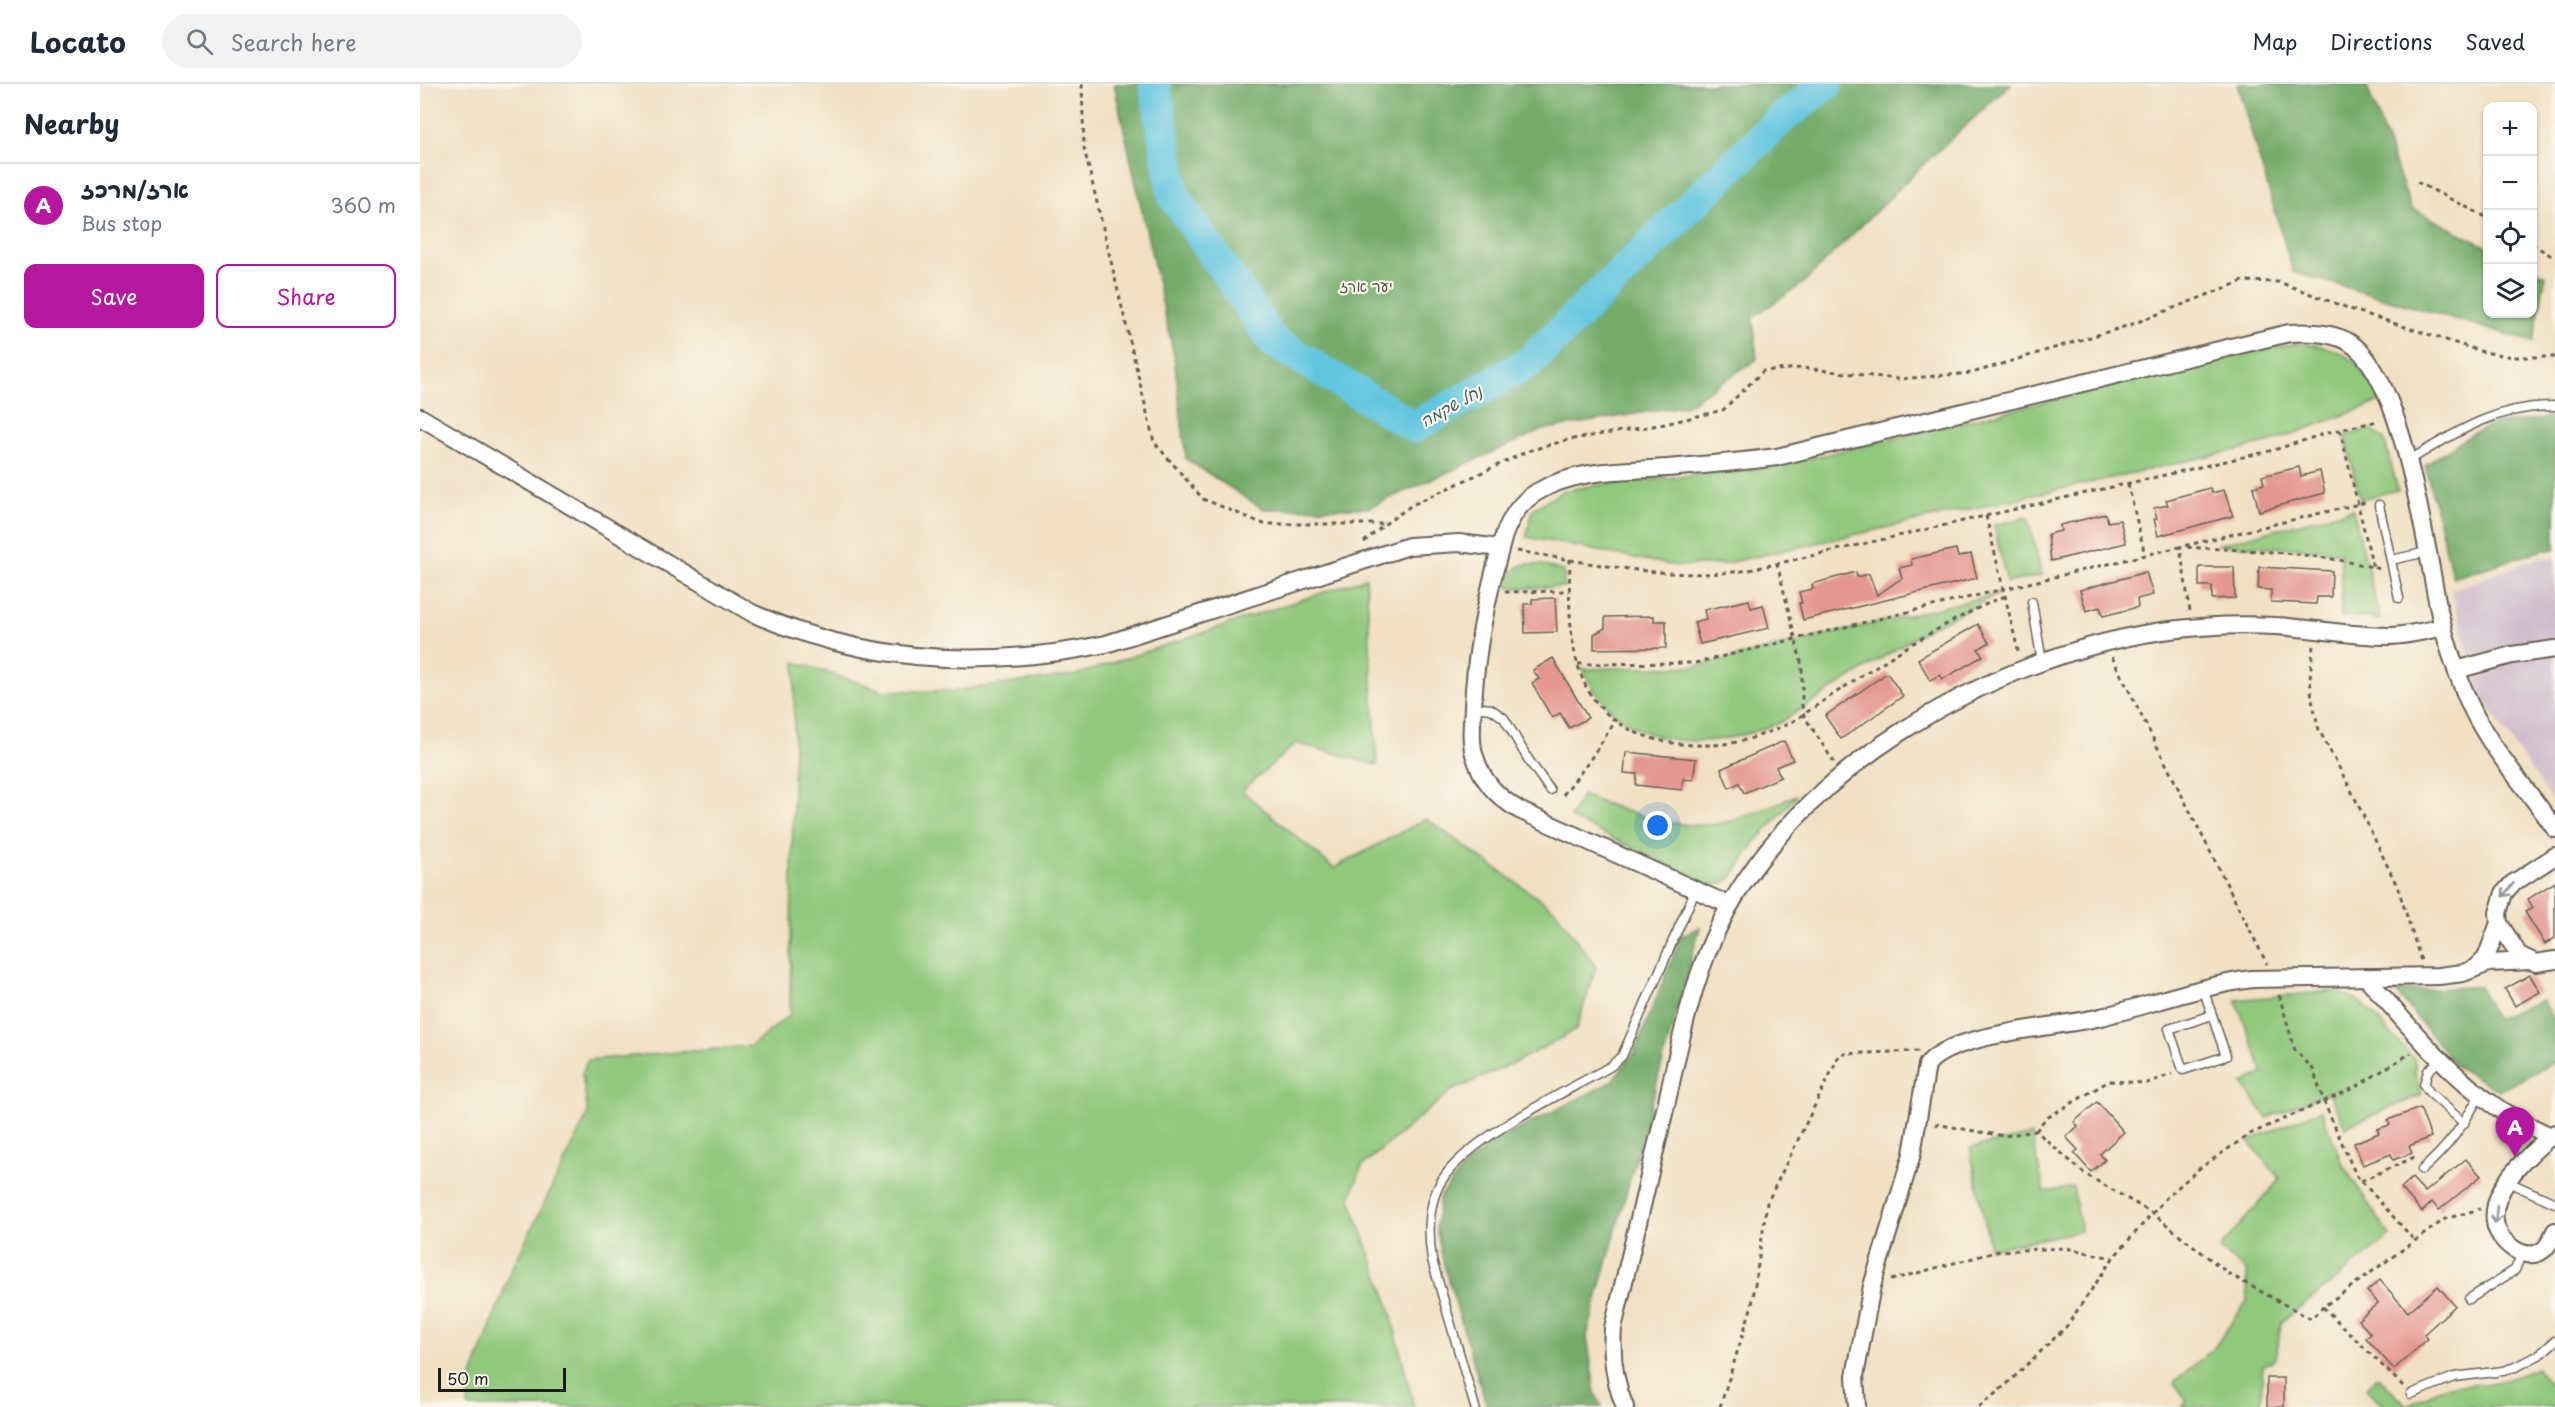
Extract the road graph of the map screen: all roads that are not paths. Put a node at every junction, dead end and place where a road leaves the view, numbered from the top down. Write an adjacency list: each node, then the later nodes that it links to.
1 (2555, 406): 3 (lane)
2 (420, 417): 5 (street)
3 (2408, 461): 5 (street); 6 (street)
4 (2379, 505): 7 (lane)
5 (1500, 548): 14 (street)
6 (2427, 552): 7 (lane); 10 (street)
7 (2391, 560): 8 (lane)
8 (2399, 598)
9 (2032, 602): 12 (lane)
10 (2443, 627): 12 (street); 13 (street)
11 (2555, 649): 13 (street)
12 (2042, 662): 19 (street)
13 (2456, 670): 16 (street)
14 (1473, 707): 15 (lane); 18 (street)
15 (1550, 790)
16 (2555, 829)
17 (2555, 856): 20 (street, one-way to 20)
18 (1695, 891): 19 (street); 39 (lane)
19 (1729, 905): 40 (street)
20 (2499, 923): 22 (street); 23 (street)
21 (2555, 960): 22 (street)
22 (2531, 961): 23 (street)
23 (2477, 967): 24 (street)
24 (2367, 977): 25 (street); 27 (street)
25 (2203, 988): 26 (lane); 41 (street)
26 (2212, 1015): 26 (lane)
27 (2441, 1058): 28 (street); 29 (lane)
28 (2480, 1095): 29 (lane); 30 (street)
29 (2464, 1123): 31 (lane)
30 (2554, 1136): 32 (street)
31 (2422, 1170)
32 (2508, 1182): 33 (lane); 35 (street, one-way to 35)
33 (2555, 1203)
34 (2555, 1231): 35 (street)
35 (2522, 1253): 36 (lane)
36 (2469, 1299)
37 (2555, 1341): 38 (lane)
38 (2411, 1394)
39 (1475, 1407)
40 (1625, 1407)
41 (1857, 1407)

